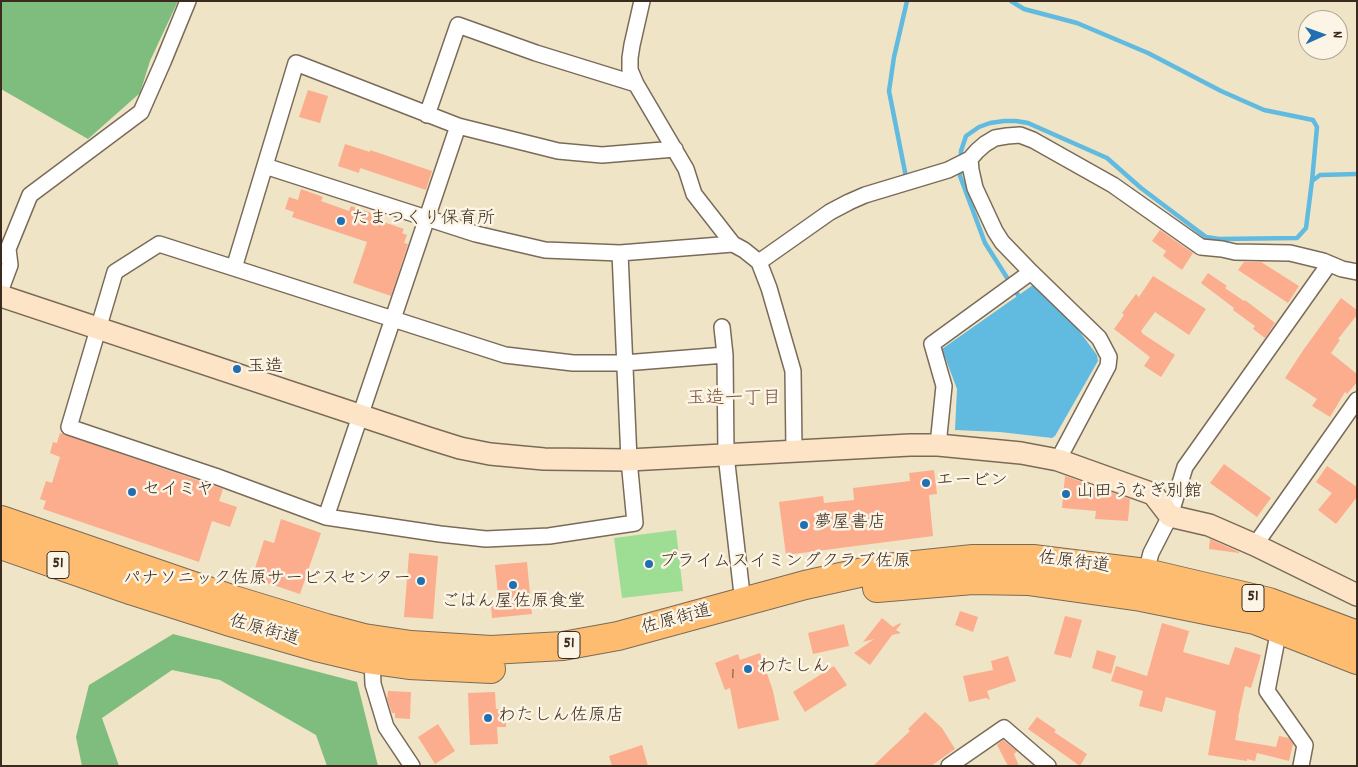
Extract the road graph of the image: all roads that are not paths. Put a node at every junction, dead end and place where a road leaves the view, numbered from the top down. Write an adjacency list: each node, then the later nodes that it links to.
1 (188, 1): 11 (street)
2 (642, 1): 3 (street)
3 (636, 84): 4 (street); 6 (street)
4 (428, 115): 5 (street); 8 (street)
5 (458, 126): 6 (street); 9 (street)
6 (675, 149): 10 (street)
7 (970, 159): 13 (street); 14 (street); 16 (street)
8 (265, 166): 9 (street); 15 (street)
9 (426, 219): 12 (street); 20 (street)
10 (733, 244): 12 (street); 13 (street)
11 (4, 245): 18 (street)
12 (620, 253): 24 (street)
13 (759, 262): 28 (street)
14 (1329, 264): 17 (street); 32 (street)
15 (234, 268): 20 (street); 22 (street)
16 (1031, 272): 27 (street); 31 (street)
17 (1357, 272)
18 (1, 289)
19 (1, 296): 22 (street)
20 (392, 319): 24 (street); 26 (street)
21 (722, 327): 23 (street)
22 (98, 328): 26 (street); 33 (street)
23 (725, 355): 24 (street); 29 (street)
24 (624, 363): 30 (street)
25 (1357, 400): 35 (street)
26 (361, 416): 30 (street); 33 (street)
27 (938, 445): 28 (street); 31 (street)
28 (794, 451): 29 (street)
29 (726, 454): 30 (street); 39 (street)
30 (629, 460): 33 (street)
31 (1058, 460): 32 (street)
32 (1170, 516): 35 (street); 37 (street)
33 (326, 518)
34 (1, 520): 39 (highway, 佐原街道 / 51)
35 (1255, 544): 38 (street)
36 (1, 545): 42 (highway, 佐原街道 / 51)
37 (1143, 585): 39 (highway, 佐原街道 / 51); 40 (highway, 佐原街道 / 51); 41 (highway, 佐原街道 / 51); 42 (highway, 佐原街道 / 51)
38 (1355, 592)
39 (743, 603)
40 (1279, 629): 43 (highway, 佐原街道 / 51); 47 (street)
41 (1357, 635)
42 (372, 660): 44 (street)
43 (1357, 660)
44 (412, 766)
45 (949, 766): 46 (street)
46 (1048, 766)
47 (1302, 766)

